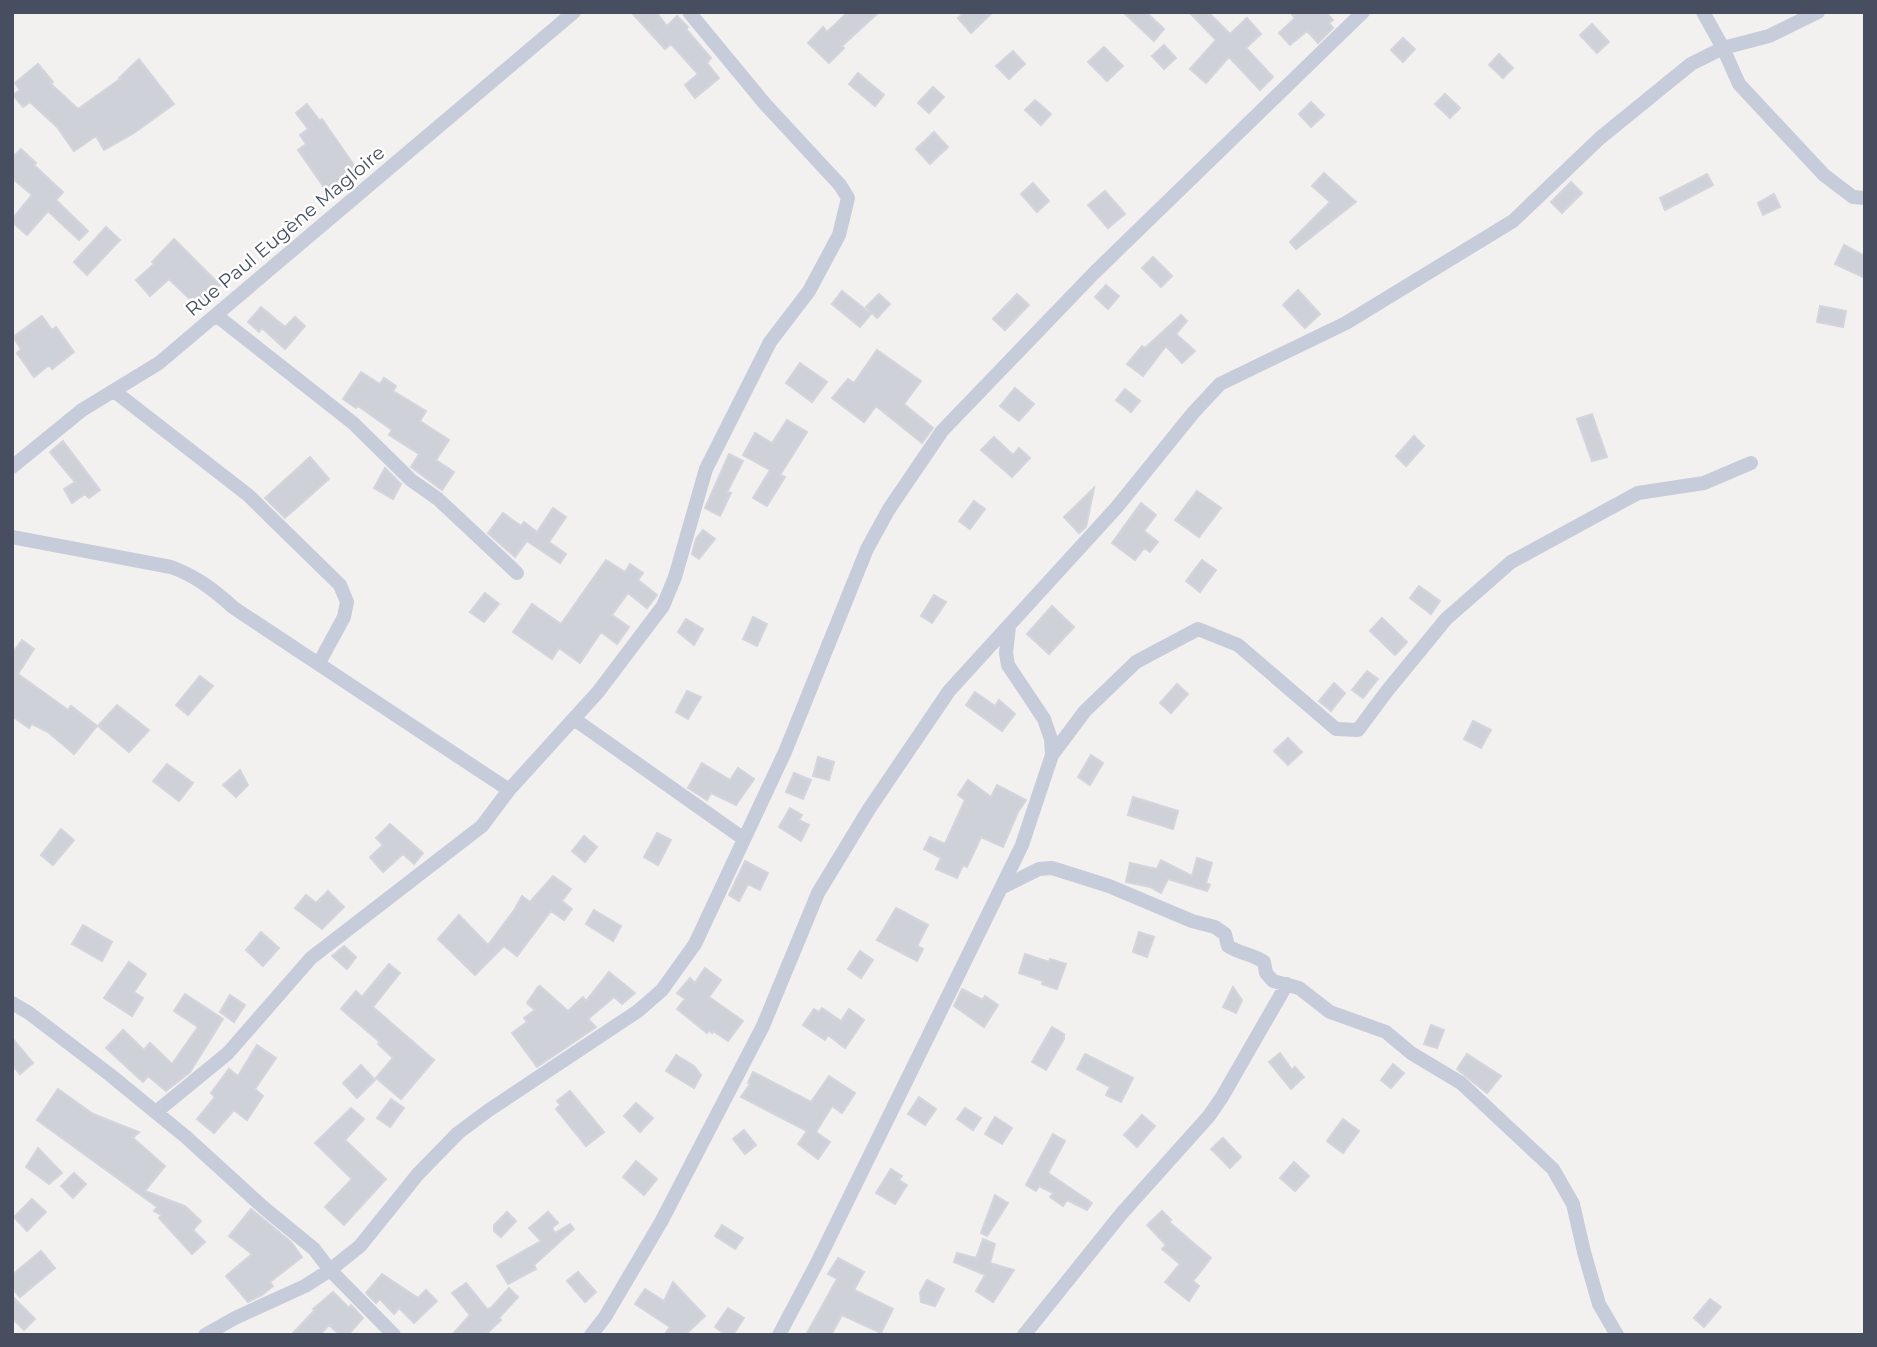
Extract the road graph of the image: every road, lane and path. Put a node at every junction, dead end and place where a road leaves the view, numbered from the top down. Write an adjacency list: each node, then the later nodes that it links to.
1 (550, 12): 7 (street)
2 (574, 12): 7 (street, Rue Paul Eugène Magloire)
3 (689, 12): 18 (street)
4 (1363, 12): 21 (street)
5 (1703, 12): 8 (street)
6 (1818, 12): 8 (street)
7 (561, 23): 10 (street, Rue Paul Eugène Magloire)
8 (1723, 48): 9 (street); 16 (street)
9 (1865, 198)
10 (217, 316): 11 (street, Rue Paul Eugène Magloire); 15 (street)
11 (114, 391): 13 (street, Rue Paul Eugène Magloire); 17 (street)
12 (1751, 463): 19 (street)
13 (12, 467)
14 (12, 537): 17 (street)
15 (517, 573)
16 (1009, 627): 19 (street); 29 (street)
17 (319, 663): 20 (street)
18 (574, 719): 20 (street); 21 (street)
19 (1052, 755): 22 (street)
20 (509, 790): 25 (street)
21 (744, 839): 26 (street)
22 (1002, 888): 23 (street); 30 (street)
23 (1287, 984): 31 (street); 32 (street)
24 (12, 1003): 25 (street)
25 (156, 1112): 26 (street)
26 (330, 1270): 27 (street); 28 (street)
27 (205, 1335)
28 (394, 1335)
29 (591, 1335)
30 (779, 1335)
31 (1024, 1335)
32 (1617, 1335)

